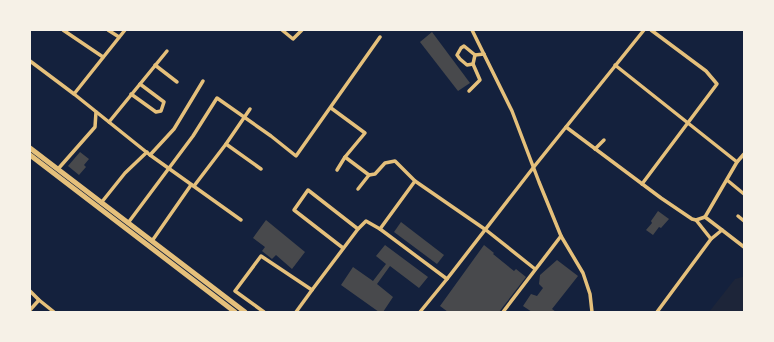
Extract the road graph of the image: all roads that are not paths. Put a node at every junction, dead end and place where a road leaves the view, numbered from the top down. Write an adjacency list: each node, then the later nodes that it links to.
1 (63, 30): 14 (street)
2 (108, 30): 9 (street)
3 (125, 30): 9 (street)
4 (282, 30): 5 (street)
5 (302, 30)
6 (472, 30): 12 (street)
7 (644, 30): 18 (street)
8 (651, 30): 30 (street)
9 (119, 37): 14 (street)
10 (380, 37): 25 (street)
11 (167, 51): 17 (street)
12 (484, 54): 13 (street); 42 (street)
13 (475, 55): 16 (street); 16 (street)
14 (103, 57): 23 (street)
15 (30, 61): 23 (street)
16 (473, 64): 22 (street)
17 (156, 65): 20 (street); 21 (street)
18 (616, 65): 30 (street); 31 (street)
19 (203, 81): 36 (street)
20 (178, 82)
21 (140, 84): 24 (street); 24 (street)
22 (468, 91)
23 (74, 94): 27 (street)
24 (131, 94): 29 (street)
25 (330, 108): 28 (street); 39 (street)
26 (250, 109): 28 (street)
27 (96, 112): 29 (street); 44 (street)
28 (244, 117): 33 (street); 41 (street)
29 (109, 122): 36 (street)
30 (688, 122): 40 (street); 49 (street)
31 (566, 127): 35 (street); 42 (street)
32 (604, 140): 35 (street)
33 (226, 144): 43 (street); 50 (street)
34 (30, 148): 44 (main road)
35 (595, 149): 49 (street)
36 (148, 153): 41 (street); 53 (street)
37 (744, 154): 40 (street)
38 (30, 155): 76 (main road)
39 (345, 157): 45 (street); 46 (street)
40 (737, 162): 47 (street)
41 (169, 168): 50 (street); 59 (street)
42 (533, 168): 62 (street); 64 (street)
43 (261, 169)
44 (58, 170): 53 (main road)
45 (337, 170)
46 (368, 175): 48 (street); 51 (street)
47 (726, 180): 52 (street); 55 (street)
48 (415, 181): 61 (street); 62 (street)
49 (642, 184): 57 (street)
50 (193, 186): 56 (street); 66 (street)
51 (358, 189)
52 (744, 194)
53 (102, 203): 59 (main road)
54 (738, 216): 58 (street)
55 (706, 217): 57 (street); 63 (street)
56 (241, 220)
57 (696, 220): 65 (street)
58 (744, 221)
59 (128, 223): 66 (main road)
60 (358, 229): 61 (street); 68 (street); 68 (street)
61 (380, 229): 70 (street)
62 (486, 230): 69 (street); 70 (street)
63 (722, 230): 65 (street); 67 (street)
64 (561, 236): 69 (street); 82 (street)
65 (712, 239): 83 (street)
66 (152, 241): 77 (main road)
67 (744, 247)
68 (343, 248): 71 (street)
69 (535, 269): 81 (street)
70 (447, 279): 80 (street)
71 (312, 290): 78 (street); 79 (street)
72 (30, 291): 73 (street)
73 (39, 300): 74 (street); 75 (street)
74 (30, 310)
75 (54, 312)
76 (235, 312)
77 (245, 312)
78 (264, 312)
79 (296, 312)
80 (420, 312)
81 (503, 312)
82 (592, 312)
83 (657, 312)

